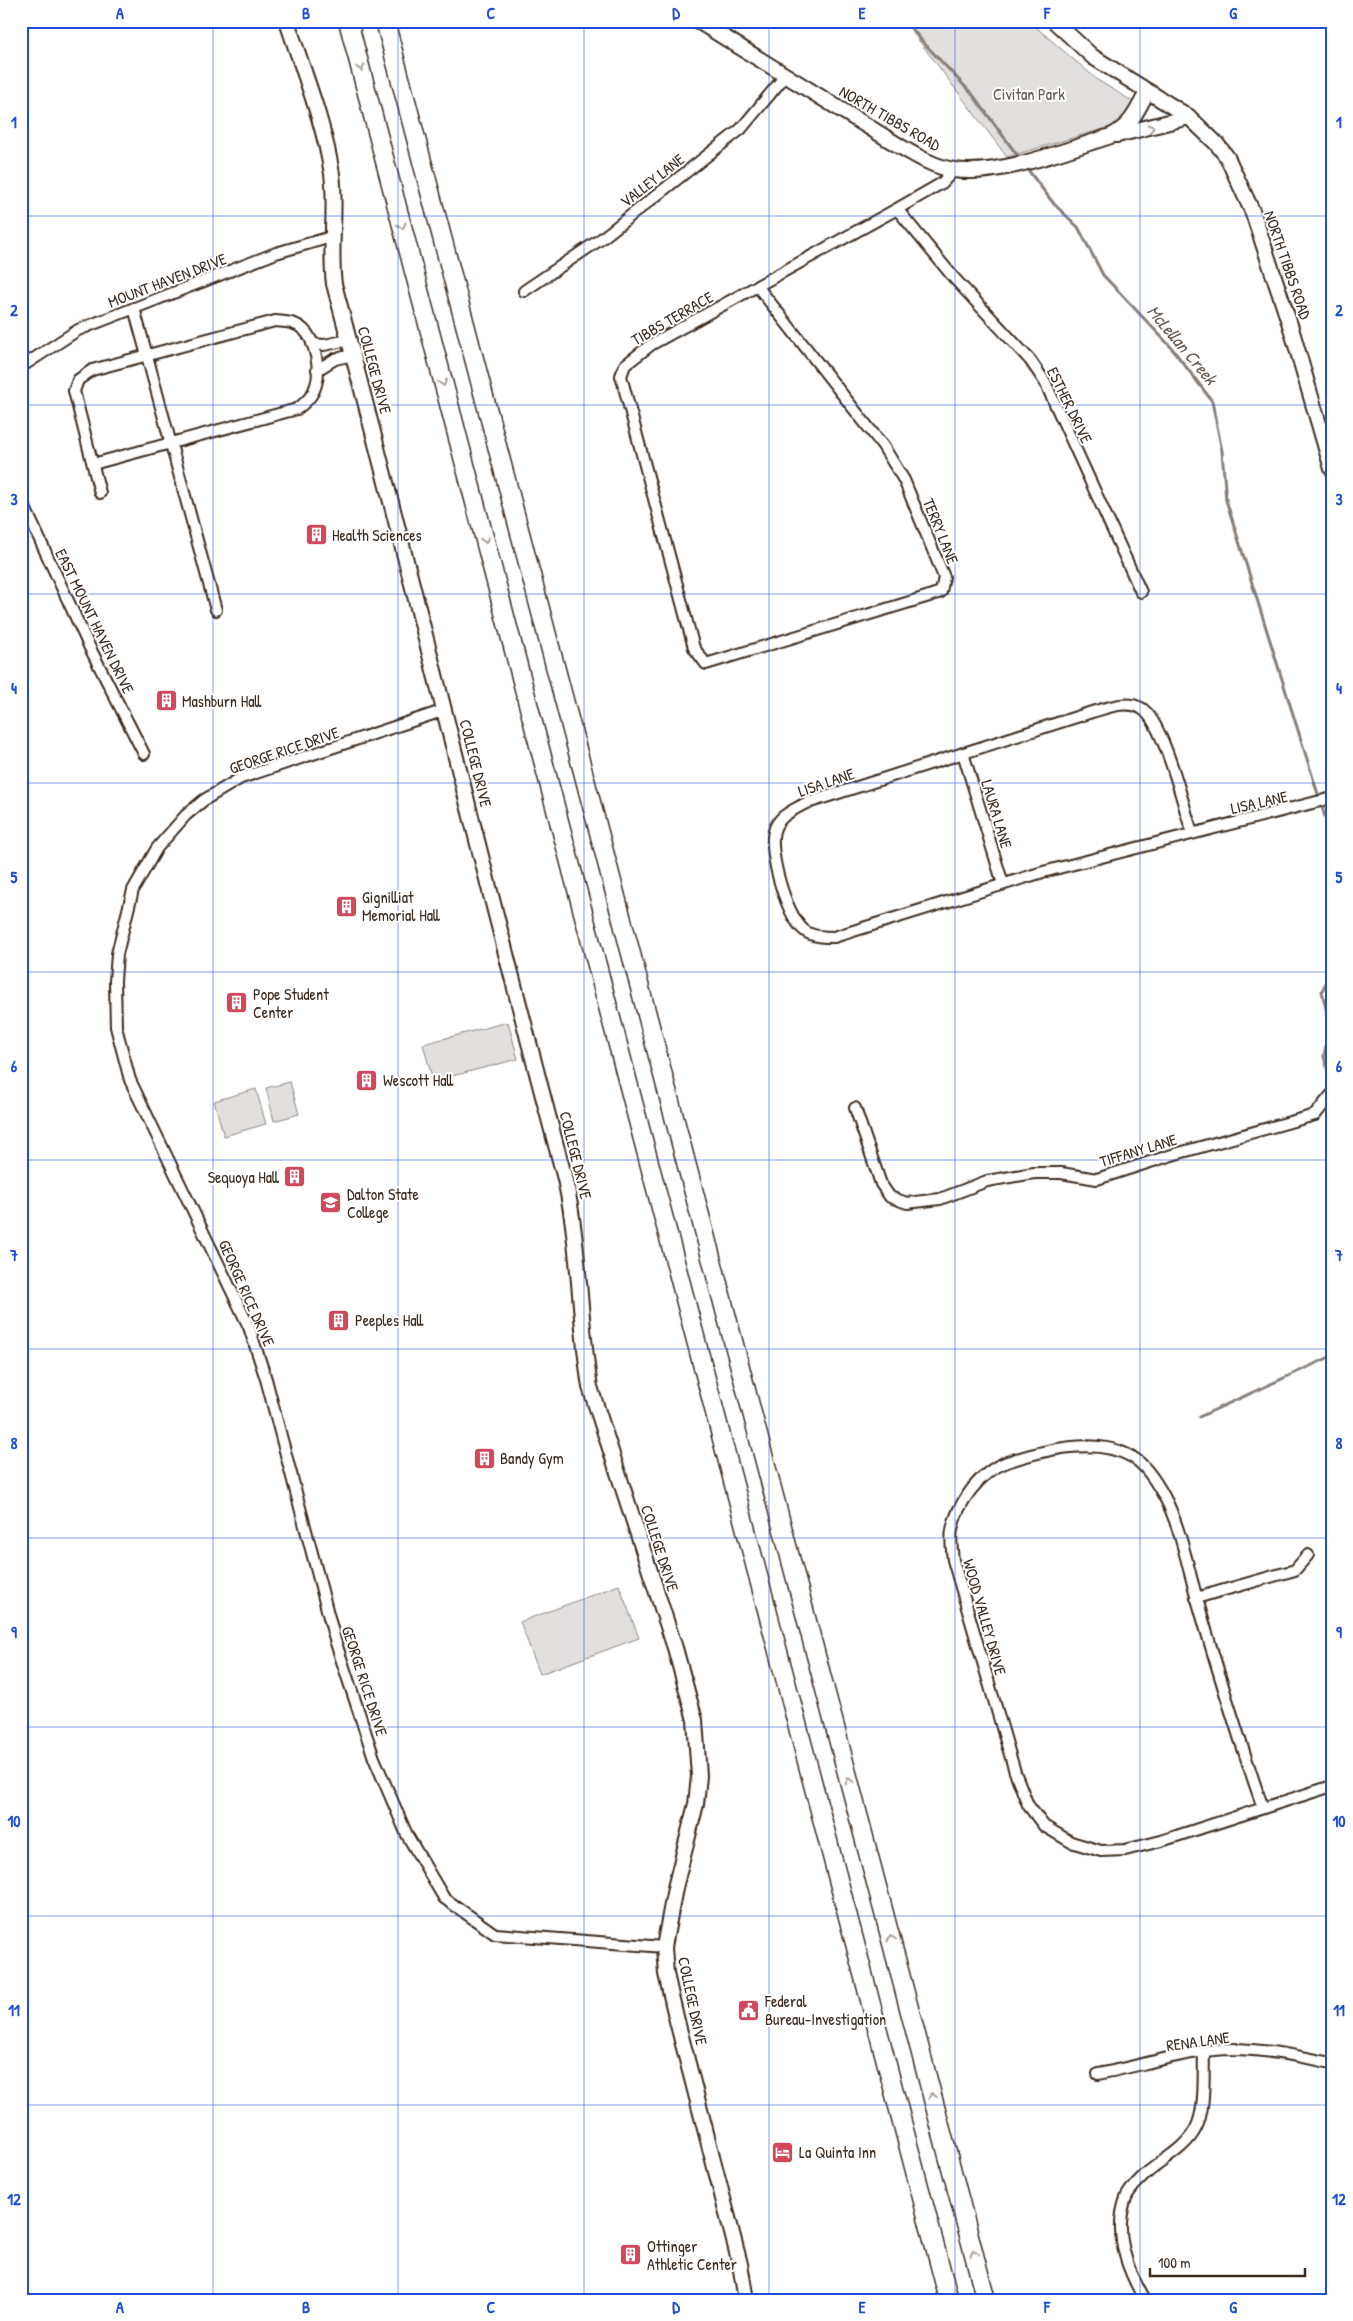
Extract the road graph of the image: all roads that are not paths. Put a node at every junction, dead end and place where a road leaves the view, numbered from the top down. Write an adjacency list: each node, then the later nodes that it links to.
1 (287, 21): 12 (street, COLLEGE DRIVE)
2 (348, 21): 47 (highway, one-way to 47)
3 (385, 21): 48 (highway, one-way to 3)
4 (698, 21): 6 (street, NORTH TIBBS ROAD)
5 (1054, 21): 7 (street)
6 (785, 76): 10 (street, NORTH TIBBS ROAD); 14 (street, VALLEY LANE)
7 (1147, 92): 8 (street, NORTH TIBBS ROAD); 9 (street, NORTH TIBBS ROAD)
8 (1189, 117): 9 (street, NORTH TIBBS ROAD, one-way to 8); 24 (street, NORTH TIBBS ROAD)
9 (1112, 136): 10 (street, NORTH TIBBS ROAD)
10 (954, 170): 11 (street, TIBBS TERRACE)
11 (897, 209): 13 (street, TIBBS TERRACE); 27 (street, ESTHER DRIVE)
12 (331, 237): 15 (street, MOUNT HAVEN DRIVE); 16 (street, COLLEGE DRIVE)
13 (758, 287): 29 (street, TIBBS TERRACE); 29 (street, TERRY LANE)
14 (524, 291)
15 (134, 308): 18 (street); 20 (street, MOUNT HAVEN DRIVE)
16 (349, 340): 17 (street); 19 (street, COLLEGE DRIVE)
17 (312, 344): 18 (street); 21 (street)
18 (146, 355): 22 (street); 23 (street)
19 (353, 355): 21 (street); 30 (street, COLLEGE DRIVE)
20 (21, 367)
21 (318, 370): 22 (street)
22 (171, 444): 23 (street); 28 (street)
23 (93, 464): 25 (street)
24 (1332, 469)
25 (100, 493)
26 (21, 499): 32 (street, EAST MOUNT HAVEN DRIVE)
27 (1141, 592)
28 (216, 610)
29 (706, 664)
30 (445, 710): 42 (street, COLLEGE DRIVE); 42 (street, GEORGE RICE DRIVE)
31 (963, 753): 34 (street, LISA LANE); 35 (street, LAURA LANE); 35 (street, LISA LANE)
32 (144, 754)
33 (1329, 799): 34 (street, LISA LANE)
34 (1192, 833): 35 (street, LISA LANE)
35 (1003, 884)
36 (1329, 1098): 37 (street, TIFFANY LANE)
37 (855, 1108)
38 (1308, 1555): 39 (street)
39 (1196, 1598): 41 (street, WOOD VALLEY DRIVE); 41 (street, WOOD VALLEY DRIVE)
40 (1332, 1786): 41 (street, WOOD VALLEY DRIVE)
41 (1263, 1808)
42 (664, 1947): 46 (street, COLLEGE DRIVE)
43 (1204, 2052): 44 (street, RENA LANE); 45 (street, RENA LANE); 49 (street)
44 (1332, 2063)
45 (1098, 2074)
46 (746, 2300)
47 (949, 2300)
48 (986, 2300)
49 (1145, 2300)

